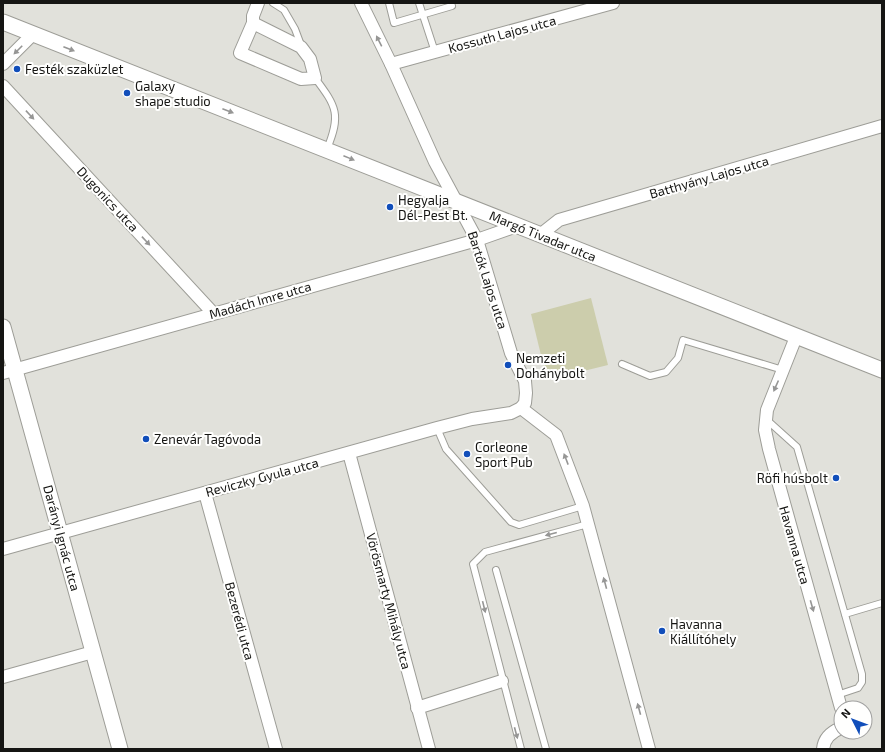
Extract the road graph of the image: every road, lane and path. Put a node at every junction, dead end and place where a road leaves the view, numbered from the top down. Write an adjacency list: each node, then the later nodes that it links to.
1 (258, 3): 11 (street)
2 (273, 3): 13 (lane)
3 (361, 3): 16 (street, Bartók Lajos utca, one-way to 3)
4 (389, 3): 9 (lane)
5 (419, 3): 9 (lane)
6 (451, 3): 9 (lane)
7 (613, 3): 8 (street, Kossuth Lajos utca)
8 (588, 6): 14 (street, Kossuth Lajos utca)
9 (422, 14): 14 (lane)
10 (3, 22): 12 (street, Margó Tivadar utca)
11 (253, 23): 13 (street); 17 (street)
12 (32, 34): 15 (street, one-way to 15); 20 (street, Margó Tivadar utca, one-way to 20)
13 (302, 47): 17 (street)
14 (435, 52): 16 (street, Kossuth Lajos utca)
15 (3, 64)
16 (391, 64): 21 (street, Bartók Lajos utca)
17 (315, 78): 20 (lane)
18 (3, 86): 25 (street, Dugonics utca, one-way to 25)
19 (882, 126): 23 (street, Batthyány Lajos utca)
20 (327, 149): 21 (street, Margó Tivadar utca, one-way to 21)
21 (456, 202): 22 (street, Margó Tivadar utca); 24 (street, Bartók Lajos utca)
22 (517, 226): 23 (street, Margó Tivadar utca); 24 (street, Madách Imre utca)
23 (540, 235): 27 (street, Margó Tivadar utca)
24 (477, 240): 25 (street, Madách Imre utca); 32 (street, Bartók Lajos utca)
25 (213, 313): 31 (street, Madách Imre utca)
26 (3, 327): 31 (street, Darányi Ignác utca)
27 (796, 337): 29 (street, Havanna utca); 30 (street, Margó Tivadar utca)
28 (622, 364): 29 (lane)
29 (783, 370): 33 (street, Havanna utca, one-way to 33)
30 (882, 370)
31 (9, 371): 39 (street, Darányi Ignác utca)
32 (521, 408): 34 (street, Reviczky Gyula utca); 37 (street, one-way to 32)
33 (766, 420): 43 (lane); 47 (street, Havanna utca, one-way to 47)
34 (437, 428): 35 (street, Reviczky Gyula utca); 37 (lane)
35 (350, 453): 36 (street, Reviczky Gyula utca); 49 (street, Vörösmarty Mihály utca)
36 (205, 493): 39 (street, Reviczky Gyula utca); 53 (street, Bezerédi utca)
37 (584, 506): 38 (street)
38 (588, 524): 46 (lane, one-way to 46); 51 (street, one-way to 38)
39 (61, 533): 40 (street, Reviczky Gyula utca); 44 (street, Darányi Ignác utca)
40 (3, 549)
41 (496, 570): 56 (lane)
42 (882, 603): 43 (lane)
43 (845, 614): 47 (lane)
44 (93, 652): 45 (street); 52 (street, Darányi Ignác utca)
45 (3, 677)
46 (502, 681): 49 (street); 55 (lane, one-way to 55)
47 (837, 695): 48 (street, Havanna utca)
48 (839, 700)
49 (417, 708): 54 (street, Vörösmarty Mihály utca)
50 (833, 733): 57 (street)
51 (649, 748)
52 (120, 749)
53 (276, 749)
54 (428, 749)
55 (520, 749)
56 (546, 749)
57 (823, 749)

